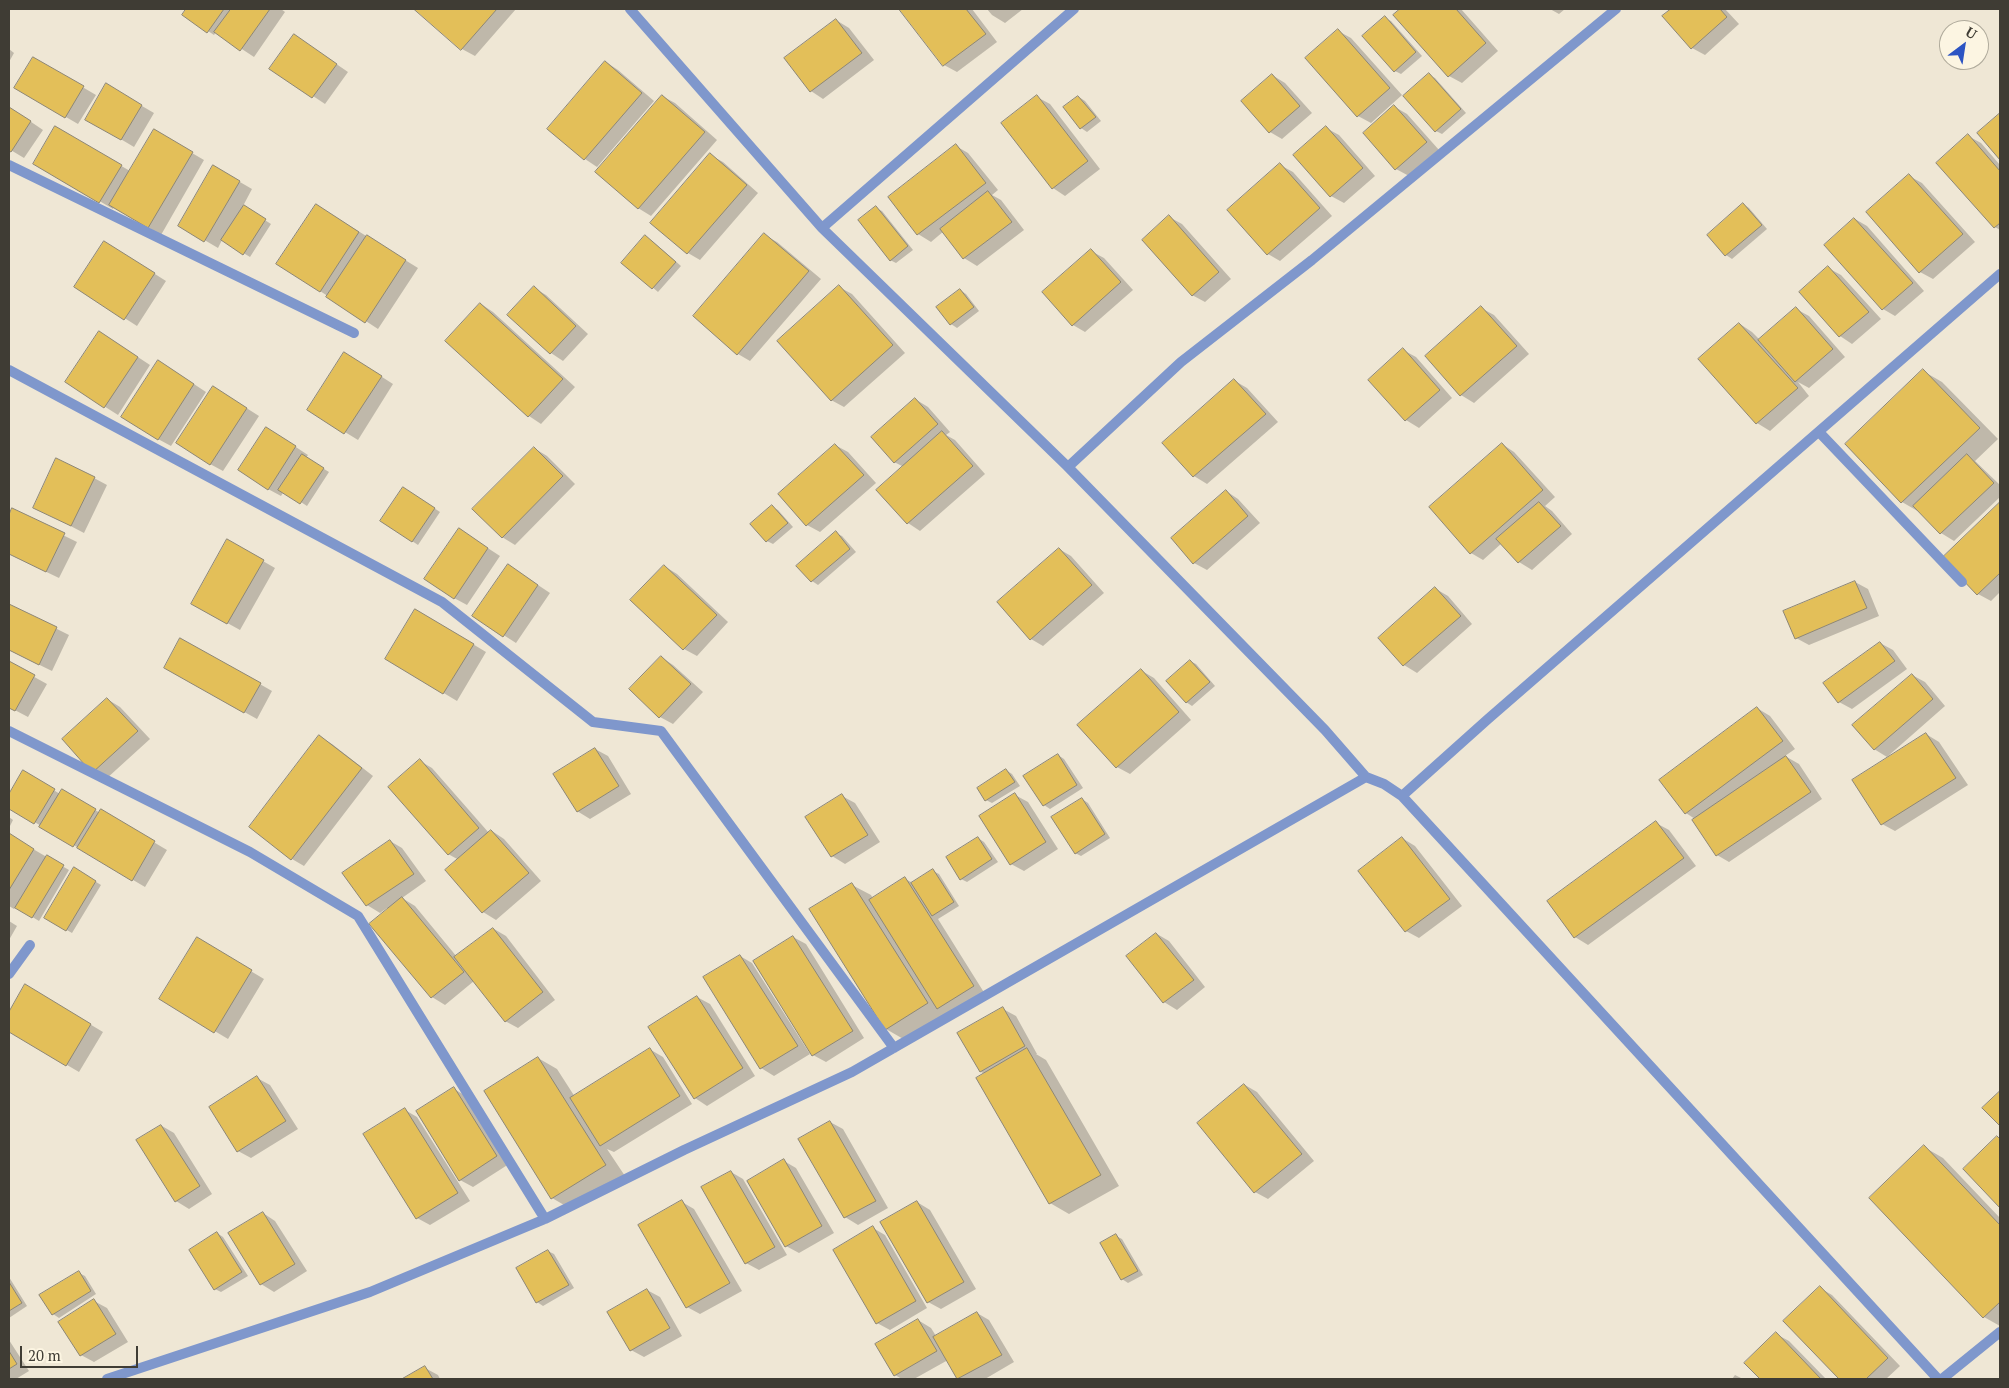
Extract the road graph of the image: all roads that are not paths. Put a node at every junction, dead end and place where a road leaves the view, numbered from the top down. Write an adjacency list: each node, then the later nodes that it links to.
1 (630, 9): 5 (street)
2 (1074, 9): 5 (street)
3 (1616, 9): 10 (street)
4 (9, 165): 7 (street)
5 (822, 228): 10 (street)
6 (2000, 274): 9 (street)
7 (354, 333)
8 (9, 370): 17 (street)
9 (1818, 432): 11 (street); 14 (street)
10 (1068, 467): 13 (street)
11 (1962, 582)
12 (9, 731): 18 (street)
13 (1366, 777): 14 (street); 17 (street)
14 (1402, 796): 21 (street)
15 (30, 944): 16 (street)
16 (9, 974)
17 (894, 1048): 18 (street)
18 (546, 1219): 20 (street)
19 (2000, 1332): 22 (street)
20 (107, 1379)
21 (1938, 1379)
22 (1942, 1379)

